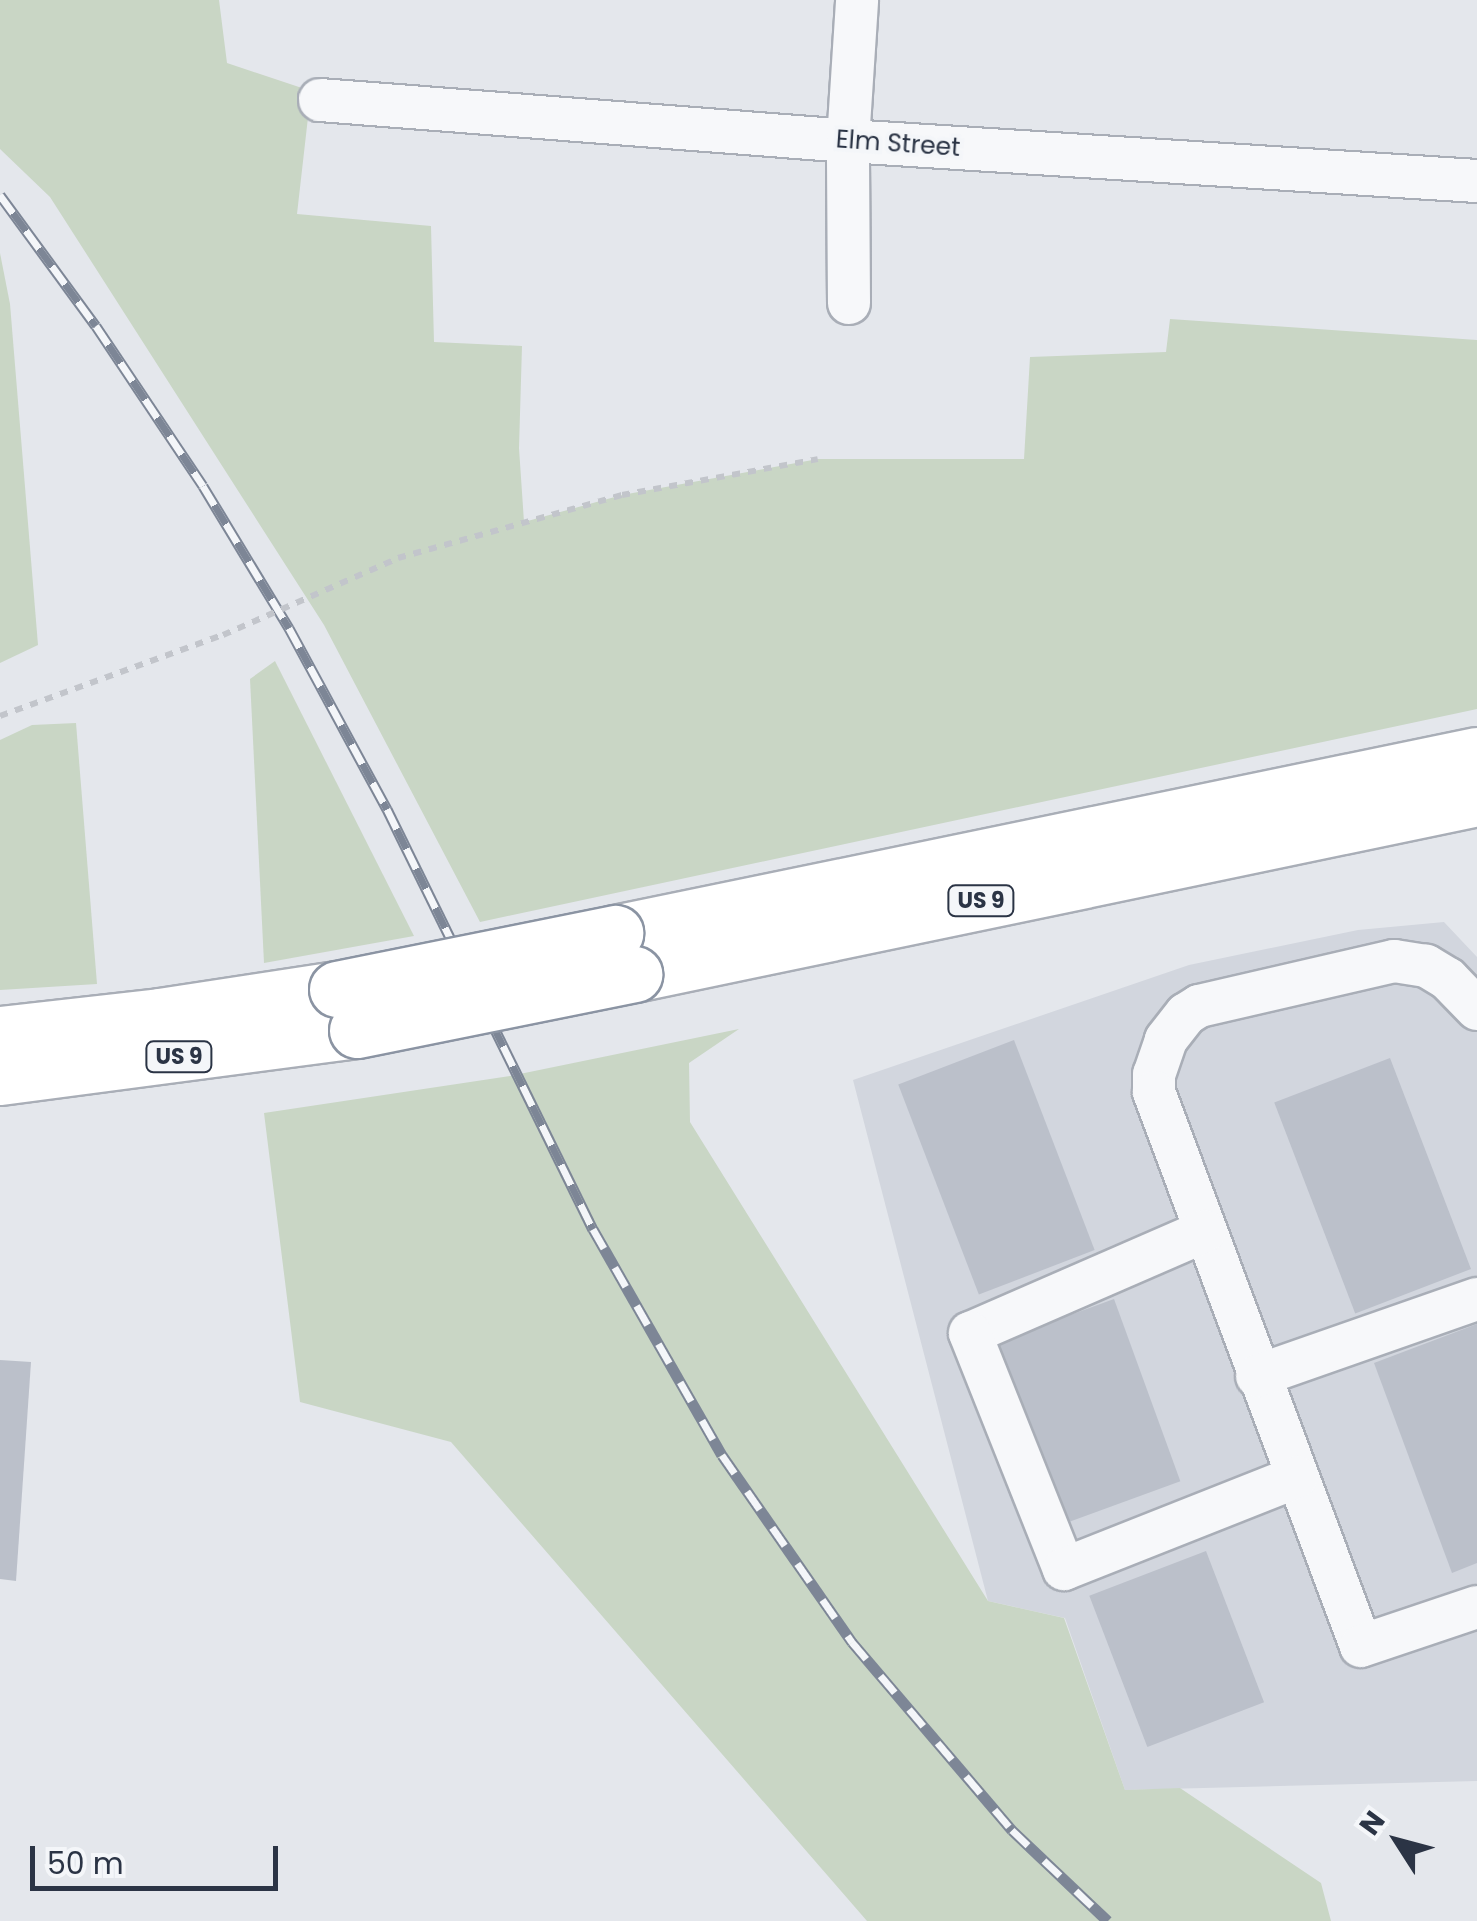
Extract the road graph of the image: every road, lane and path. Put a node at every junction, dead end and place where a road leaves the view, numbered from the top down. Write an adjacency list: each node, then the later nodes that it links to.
1 (857, 0): 3 (street)
2 (320, 100): 3 (street, Elm Street)
3 (848, 141): 4 (street, Elm Street); 5 (street)
4 (1477, 181)
5 (848, 303)
6 (818, 459): 7 (path, bridge)
7 (0, 716)
8 (1477, 756): 10 (highway, US 9)
9 (1477, 798): 10 (highway, US 9)
10 (1317, 808): 11 (highway, US 9, bridge)
11 (347, 1009): 13 (highway, US 9); 14 (highway, US 9)
12 (1477, 1009): 15 (street)
13 (0, 1034)
14 (0, 1077)
15 (1205, 1231): 17 (street); 18 (street)
16 (1477, 1298): 17 (street)
17 (1258, 1376): 18 (street)
18 (1296, 1478): 19 (street)
19 (1477, 1607)

